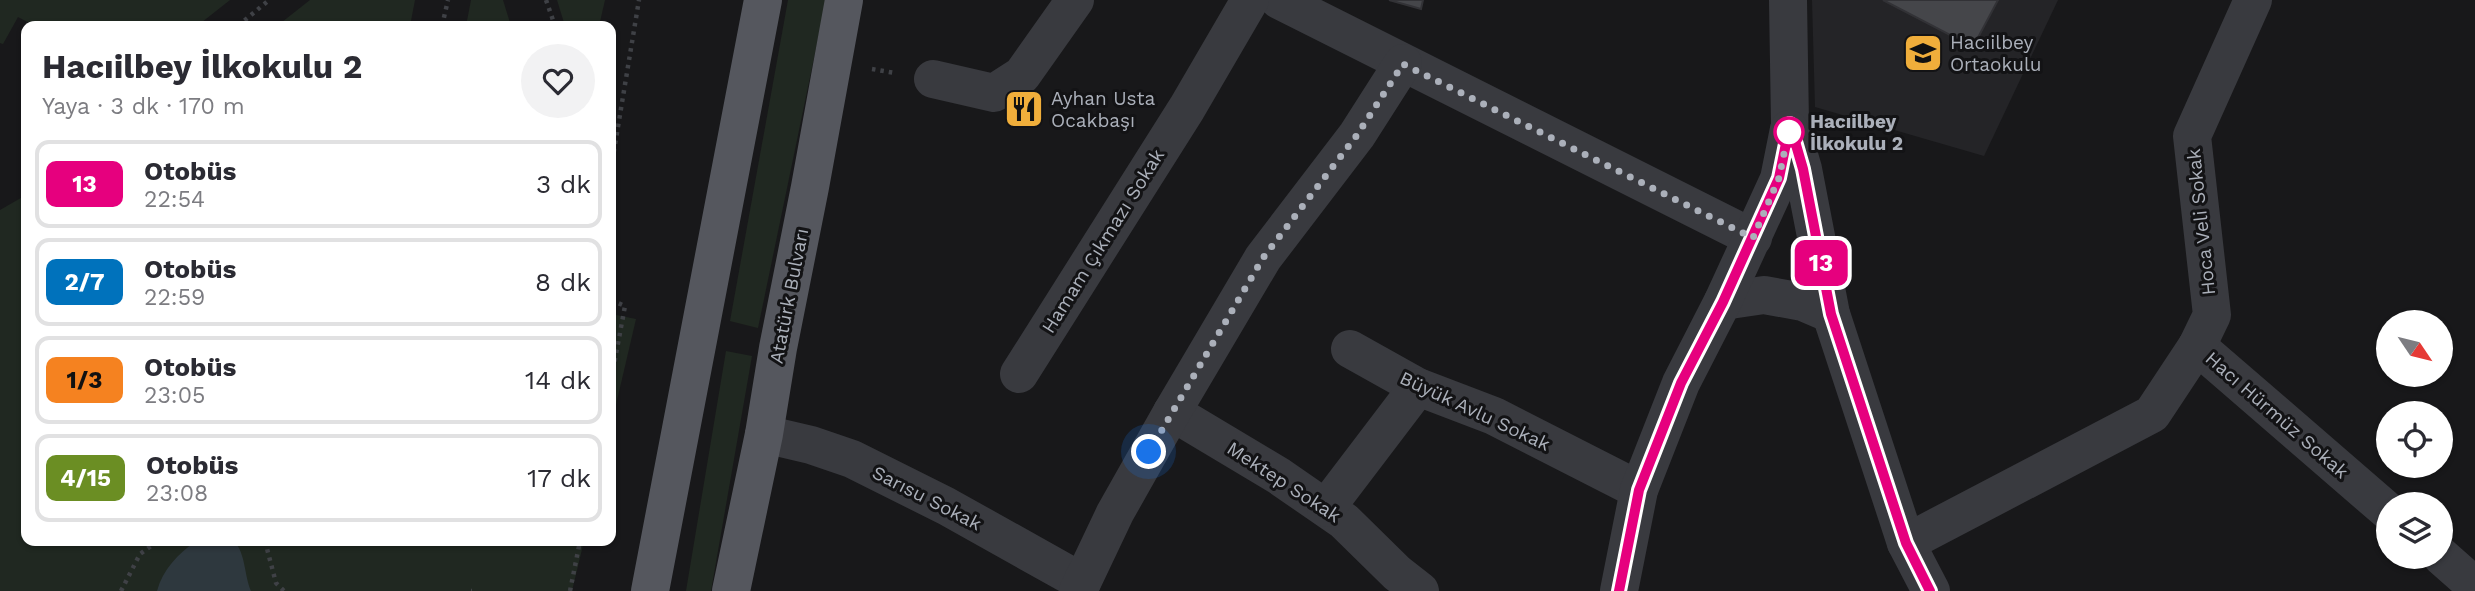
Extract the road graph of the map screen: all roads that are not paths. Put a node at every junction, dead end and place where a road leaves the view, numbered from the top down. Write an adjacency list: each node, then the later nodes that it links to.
1 (763, 0): 27 (main road)
2 (844, 0): 19 (main road, Atatürk Bulvarı)
3 (1075, 0): 9 (street)
4 (1250, 0): 16 (street, Hamam Çıkmazı Sokak)
5 (1279, 0): 8 (street)
6 (1788, 0): 10 (street)
7 (2253, 0): 14 (street, Hoca Veli Sokak)
8 (1403, 64): 11 (street); 18 (street)
9 (933, 79)
10 (1790, 124): 11 (street); 13 (street)
11 (1753, 238): 12 (street)
12 (1723, 302): 13 (street); 20 (street)
13 (1831, 314): 23 (street)
14 (2197, 346): 21 (street, Hacı Hürmüz Sokak); 23 (street, Hoca Veli Sokak)
15 (1350, 349): 17 (street, Büyük Avlu Sokak)
16 (1019, 374)
17 (1418, 387): 20 (street, Büyük Avlu Sokak); 22 (street)
18 (1171, 412): 22 (street, Mektep Sokak); 25 (street)
19 (764, 434): 25 (street, Sarısu Sokak); 28 (main road, Atatürk Bulvarı)
20 (1639, 490): 30 (street)
21 (2376, 501)
22 (1326, 508): 29 (street, Mektep Sokak)
23 (1906, 543): 31 (street)
24 (2453, 567): 26 (street)
25 (1080, 586)
26 (2475, 586)
27 (650, 591)
28 (731, 591)
29 (1420, 591)
30 (1619, 591)
31 (1931, 591)

